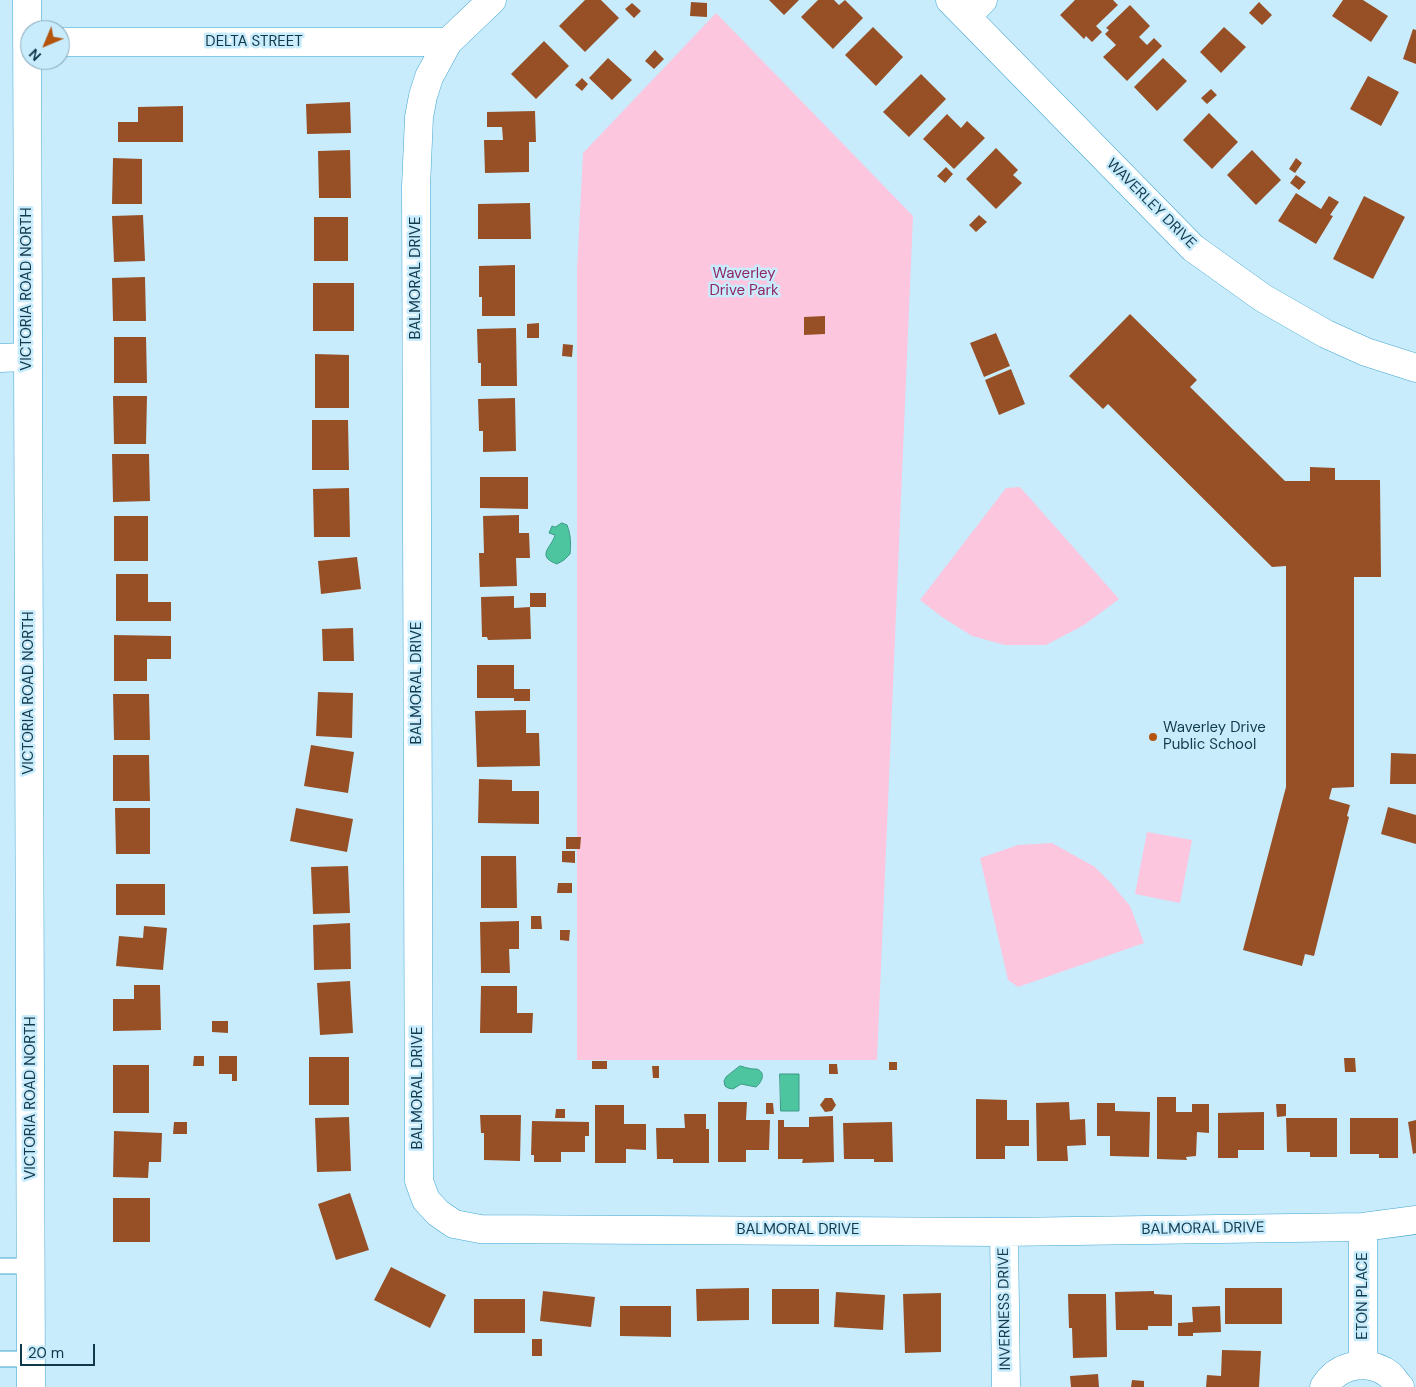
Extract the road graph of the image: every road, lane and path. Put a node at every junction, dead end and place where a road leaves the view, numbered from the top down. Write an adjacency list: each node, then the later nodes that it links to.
1 (27, 0): 4 (street, VICTORIA ROAD NORTH)
2 (492, 0): 6 (street, BALMORAL DRIVE)
3 (967, 5): 10 (street, WAVERLEY DRIVE)
4 (28, 20)
5 (70, 42): 6 (street, DELTA STREET)
6 (448, 42): 13 (street, BALMORAL DRIVE)
7 (29, 70): 8 (street, VICTORIA ROAD NORTH)
8 (27, 356): 9 (street); 15 (street, VICTORIA ROAD NORTH)
9 (0, 358)
10 (1416, 368)
11 (1416, 1220): 12 (street, BALMORAL DRIVE)
12 (1363, 1226): 13 (street, BALMORAL DRIVE); 18 (street, ETON PLACE)
13 (1004, 1232): 20 (street, INVERNESS DRIVE)
14 (0, 1266): 15 (lane)
15 (31, 1266): 17 (street, VICTORIA ROAD NORTH)
16 (0, 1359): 17 (lane)
17 (32, 1359): 19 (street, VICTORIA ROAD NORTH)
18 (1363, 1365): 21 (street); 22 (street)
19 (31, 1387)
20 (1006, 1387)
21 (1324, 1387)
22 (1400, 1387)

